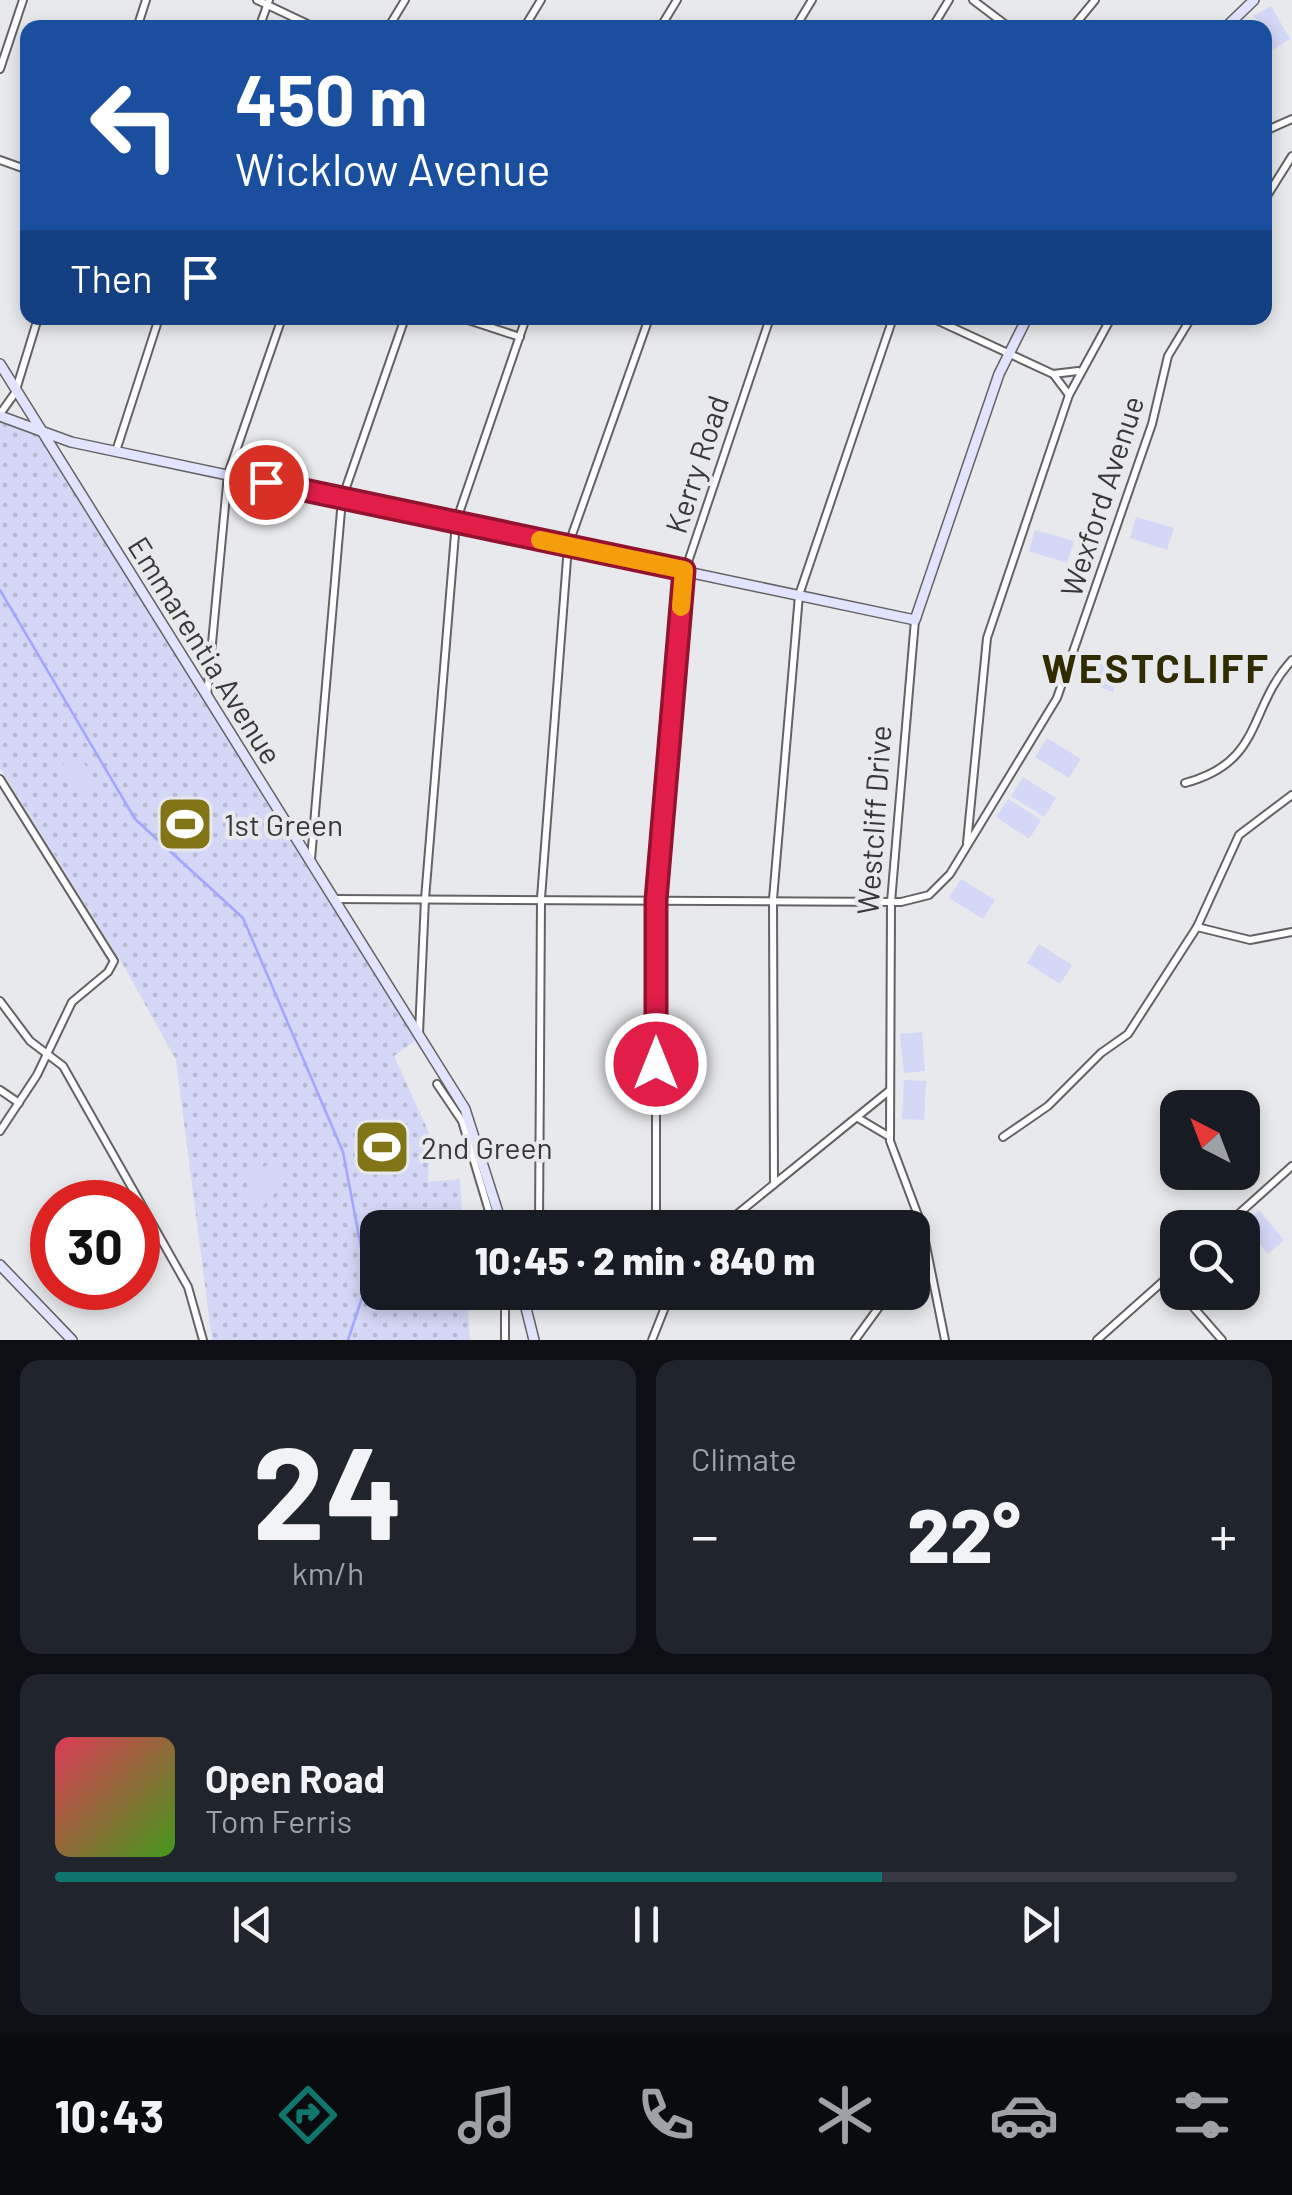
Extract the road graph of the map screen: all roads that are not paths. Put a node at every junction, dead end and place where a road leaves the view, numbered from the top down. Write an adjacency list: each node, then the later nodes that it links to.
1 (24, 0): 11 (street)
2 (257, 0): 6 (street)
3 (973, 0): 8 (street)
4 (1095, 0): 9 (street)
5 (1254, 0): 10 (street)
6 (268, 2): 7 (street)
7 (301, 20)
8 (999, 20)
9 (1079, 20)
10 (1233, 20)
11 (0, 69)
12 (1292, 156): 13 (street)
13 (1272, 188)
14 (36, 325): 32 (street)
15 (157, 325): 36 (street)
16 (280, 325): 37 (street)
17 (403, 325): 38 (street)
18 (483, 325): 27 (street)
19 (524, 325): 27 (street)
20 (647, 325): 40 (street)
21 (768, 325): 41 (street, Kerry Road)
22 (891, 325): 42 (street)
23 (946, 325): 28 (street)
24 (1023, 325): 28 (street, Westcliff Drive)
25 (1107, 325): 30 (street)
26 (1187, 325): 50 (street, Wexford Avenue)
27 (520, 337): 39 (street)
28 (1006, 354): 31 (street); 43 (street, Westcliff Drive)
29 (0, 364): 32 (street, Emmarentia Avenue)
30 (1079, 371): 31 (street); 33 (street)
31 (1053, 374): 33 (street)
32 (16, 389): 34 (street); 35 (street, Emmarentia Avenue)
33 (1069, 396): 49 (street)
34 (0, 415): 35 (street)
35 (46, 434): 36 (street); 45 (street, Emmarentia Avenue)
36 (116, 452): 37 (street)
37 (228, 474): 38 (street); 45 (street)
38 (342, 499): 39 (street); 52 (street)
39 (456, 522): 40 (street); 54 (street)
40 (568, 546): 41 (street); 53 (street)
41 (684, 570): 42 (street); 56 (street, Kerry Road)
42 (799, 595): 43 (street); 57 (street)
43 (915, 620): 58 (street, Westcliff Drive)
44 (1292, 660): 47 (street)
45 (207, 698): 52 (street, Emmarentia Avenue)
46 (0, 779): 63 (street)
47 (1185, 783)
48 (1292, 795): 59 (street)
49 (970, 800): 50 (street); 51 (street)
50 (994, 805): 51 (street, Wexford Avenue)
51 (966, 845): 58 (street, Wexford Avenue)
52 (310, 865): 55 (street, Emmarentia Avenue)
53 (541, 898): 54 (street, Wexford Avenue); 56 (street, Wexford Avenue); 76 (street)
54 (425, 899): 55 (street, Wexford Avenue); 62 (street)
55 (332, 900): 62 (street, Emmarentia Avenue)
56 (656, 900): 57 (street, Wexford Avenue); 77 (street, Kerry Road)
57 (773, 900): 58 (street, Wexford Avenue); 73 (street)
58 (890, 902): 66 (street, Westcliff Drive)
59 (1197, 928): 60 (street); 71 (street)
60 (1292, 932)
61 (0, 1001): 63 (street)
62 (419, 1036): 75 (street, Emmarentia Avenue)
63 (48, 1052): 67 (street); 91 (street)
64 (437, 1084): 74 (street)
65 (0, 1090): 67 (street)
66 (890, 1090): 68 (street); 70 (street, Westcliff Drive)
67 (18, 1103): 69 (street)
68 (858, 1118): 70 (street); 73 (street)
69 (0, 1131)
70 (890, 1137): 79 (street, Westcliff Drive)
71 (1003, 1137)
72 (1292, 1166): 80 (street)
73 (774, 1184): 78 (street)
74 (489, 1210)
75 (498, 1210)
76 (539, 1210)
77 (656, 1210)
78 (742, 1210)
79 (914, 1210)
80 (1242, 1210)
81 (0, 1265): 90 (street)
82 (930, 1267): 95 (street, Westcliff Drive)
83 (1160, 1283): 96 (street)
84 (505, 1310): 92 (street)
85 (528, 1310): 89 (street)
86 (664, 1310): 93 (street)
87 (877, 1310): 94 (street)
88 (1196, 1310): 97 (street)
89 (536, 1336)
90 (72, 1340)
91 (203, 1340)
92 (505, 1340)
93 (652, 1340)
94 (855, 1340)
95 (944, 1340)
96 (1096, 1340)
97 (1222, 1340)

